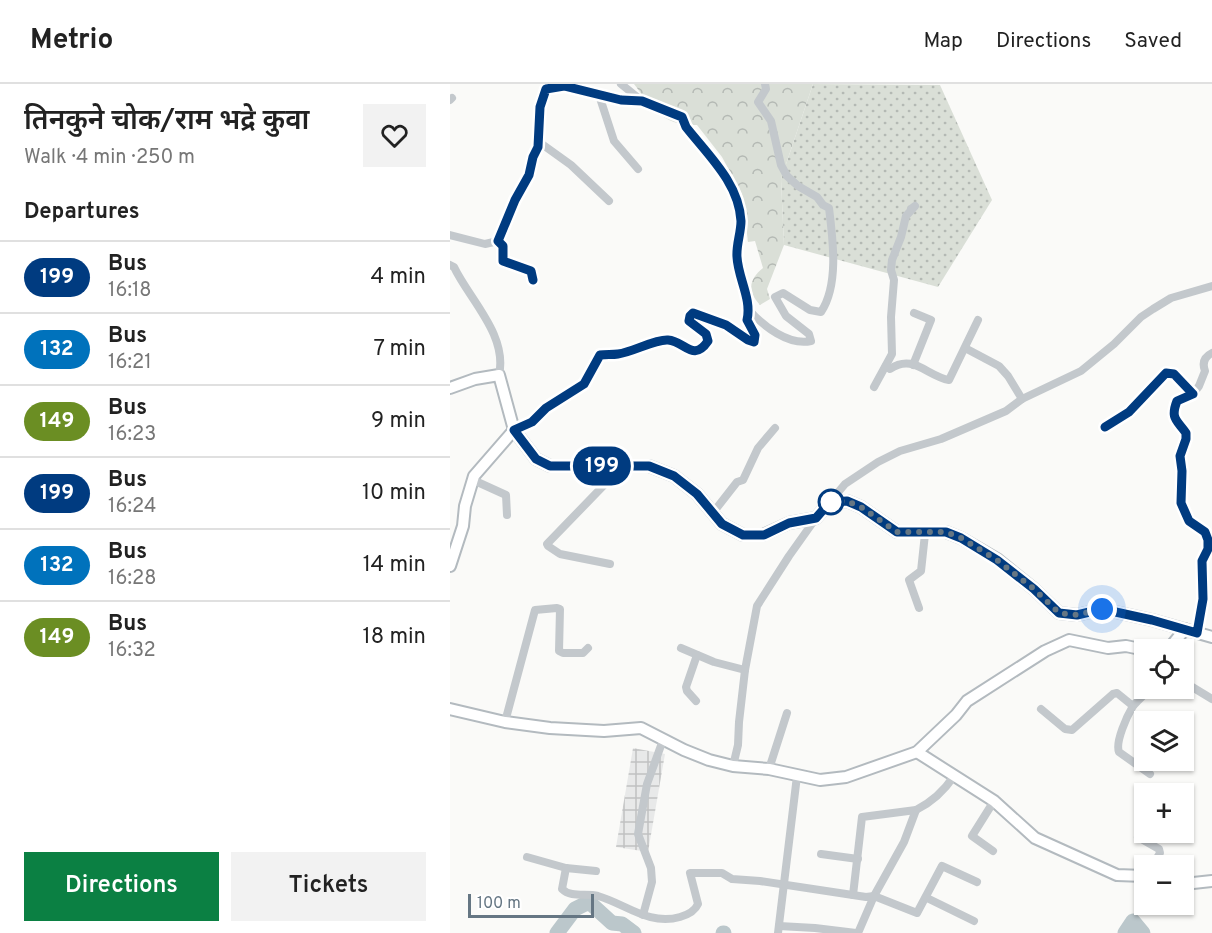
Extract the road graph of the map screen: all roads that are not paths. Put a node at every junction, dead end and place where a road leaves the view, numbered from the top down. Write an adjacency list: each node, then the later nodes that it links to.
1 (621, 84): 5 (street)
2 (765, 84): 15 (street)
3 (584, 87): 4 (street); 6 (street)
4 (599, 95): 5 (street); 7 (street)
5 (642, 101): 15 (street)
6 (538, 142): 8 (street); 11 (street)
7 (639, 169)
8 (609, 201)
9 (911, 209): 21 (street)
10 (450, 235): 11 (street)
11 (498, 241): 13 (street)
12 (450, 265): 22 (street)
13 (533, 280)
14 (1212, 286): 26 (street)
15 (750, 311): 29 (street)
16 (914, 313): 20 (street)
17 (978, 320): 18 (street)
18 (965, 348): 20 (street); 26 (street)
19 (1212, 353): 25 (street)
20 (913, 365): 21 (street)
21 (886, 366): 23 (street)
22 (499, 375): 24 (street); 29 (street)
23 (874, 387)
24 (450, 388)
25 (1193, 394): 27 (street); 41 (street)
26 (1022, 399): 32 (street)
27 (1105, 427)
28 (775, 428): 33 (street)
29 (514, 430): 30 (street); 31 (street)
30 (616, 466): 33 (street); 37 (street)
31 (473, 480): 34 (street); 38 (street)
32 (830, 502): 35 (street); 36 (street)
33 (712, 514): 35 (street)
34 (507, 515)
35 (816, 518): 48 (street)
36 (925, 534): 39 (street); 40 (street)
37 (610, 564)
38 (450, 566)
39 (919, 608)
40 (1185, 629): 41 (street); 43 (street)
41 (1197, 633): 42 (street)
42 (1212, 637)
43 (1177, 639)
44 (588, 648): 57 (street)
45 (681, 648): 47 (street)
46 (1134, 648): 59 (street)
47 (696, 655): 48 (street); 52 (street)
48 (746, 670): 60 (street)
49 (1194, 688): 51 (street)
50 (1141, 699): 53 (street)
51 (1212, 699)
52 (696, 700)
53 (1134, 706): 55 (street); 62 (street)
54 (450, 709): 57 (street)
55 (1041, 709)
56 (787, 714): 61 (street)
57 (505, 722): 58 (street)
58 (663, 740): 60 (street); 83 (street)
59 (917, 752): 63 (street); 64 (street)
60 (733, 766): 61 (street)
61 (768, 769): 63 (street)
62 (1150, 774)
63 (797, 776): 79 (street)
64 (954, 776): 65 (street); 66 (street)
65 (994, 801): 68 (street); 75 (street)
66 (916, 810): 72 (street); 81 (street)
67 (1148, 843): 70 (street)
68 (993, 851)
69 (821, 854): 72 (street)
70 (1159, 855)
71 (527, 857): 73 (street)
72 (858, 859): 80 (street)
73 (566, 868): 74 (street); 83 (street)
74 (596, 871)
75 (1134, 876)
76 (1212, 881): 78 (street)
77 (977, 882): 82 (street)
78 (1194, 883)
79 (785, 885): 80 (street); 83 (street); 85 (street)
80 (853, 895): 81 (street)
81 (874, 896): 82 (street); 87 (street)
82 (927, 898): 84 (street)
83 (643, 915)
84 (974, 921)
85 (778, 930): 86 (street)
86 (814, 930): 87 (street)
87 (857, 933)

